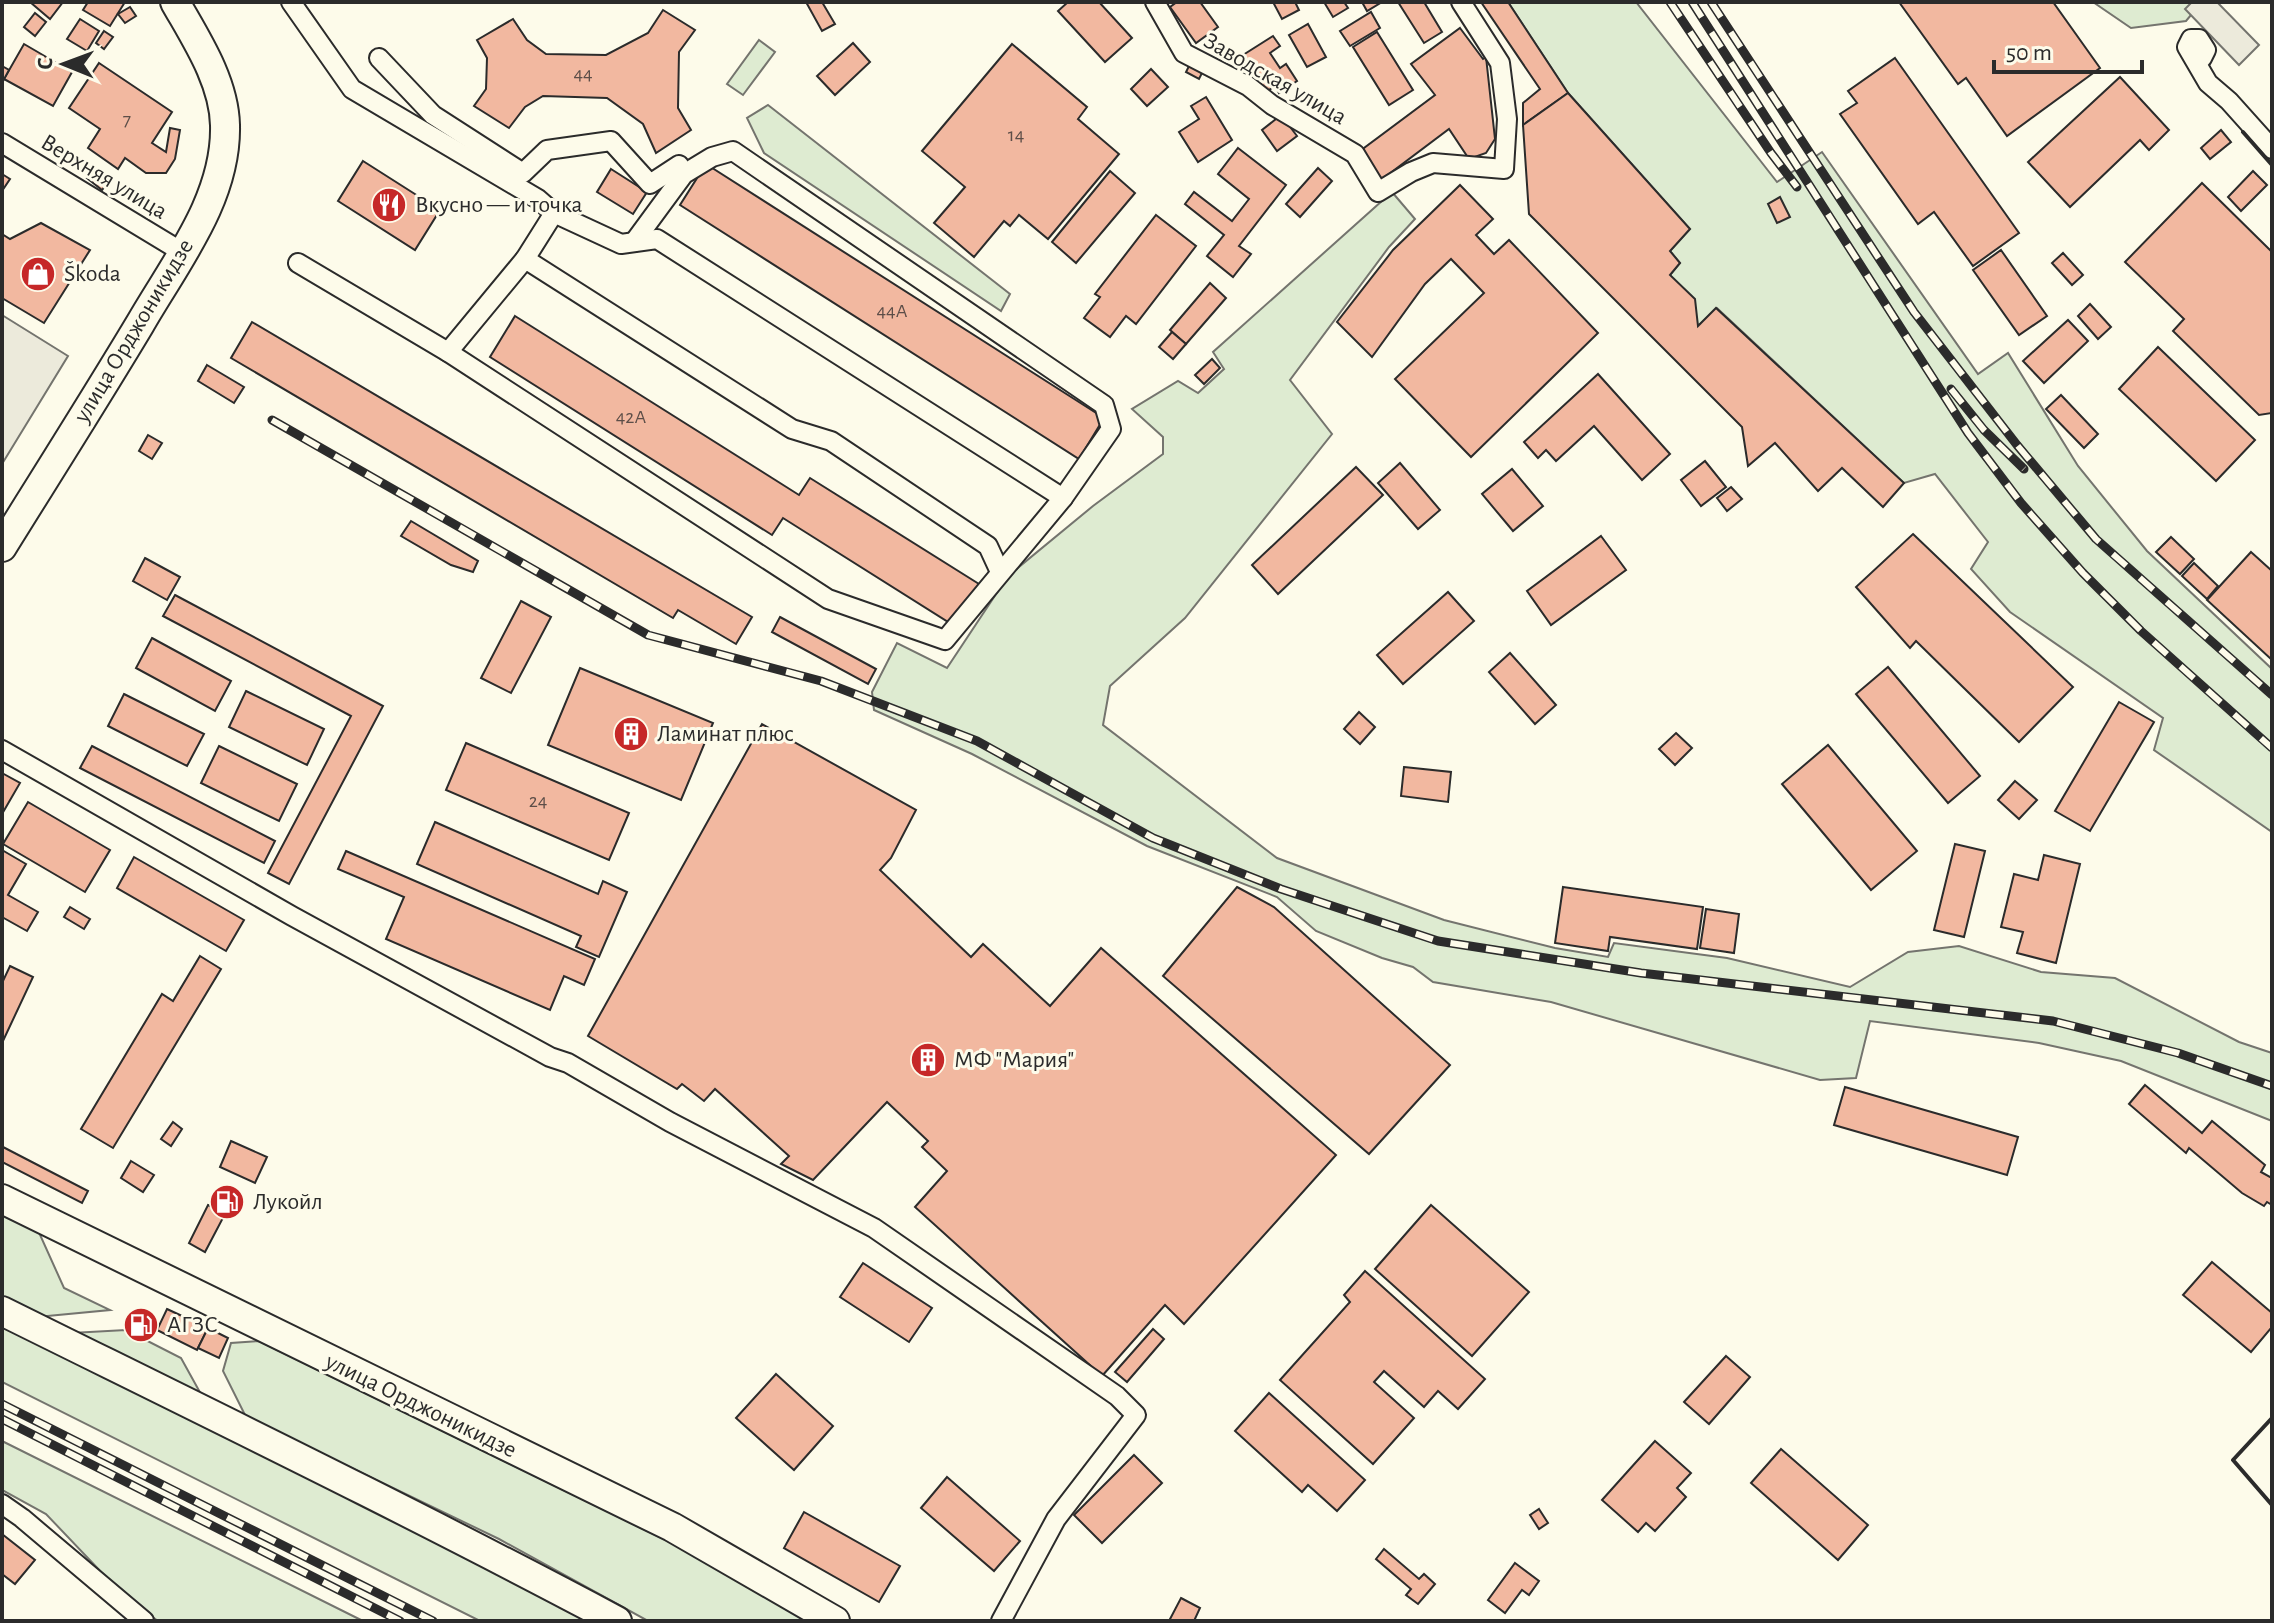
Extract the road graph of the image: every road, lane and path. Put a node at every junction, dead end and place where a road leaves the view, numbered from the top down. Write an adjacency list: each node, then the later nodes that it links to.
1 (175, 2): 12 (main road, улица Орджоникидзе)
2 (291, 2): 10 (street)
3 (1155, 2): 4 (street, Заводская улица)
4 (1461, 2)
5 (379, 58): 9 (street)
6 (2195, 60): 8 (street)
7 (2, 143): 12 (street, Верхняя улица)
8 (2272, 149)
9 (679, 165)
10 (554, 213): 11 (street); 13 (street)
11 (634, 242): 16 (street); 16 (street)
12 (182, 252): 17 (main road, улица Орджоникидзе)
13 (525, 259): 15 (street); 18 (street)
14 (298, 263): 15 (street)
15 (448, 352): 18 (street)
16 (1063, 498): 18 (street)
17 (2, 547)
18 (1000, 572)
19 (2, 750): 26 (street)
20 (2, 1199): 25 (main road, улица Орджоникидзе)
21 (2, 1311): 24 (main road)
22 (2, 1504): 23 (street)
23 (144, 1621)
24 (617, 1621)
25 (835, 1621)
26 (1001, 1621)

